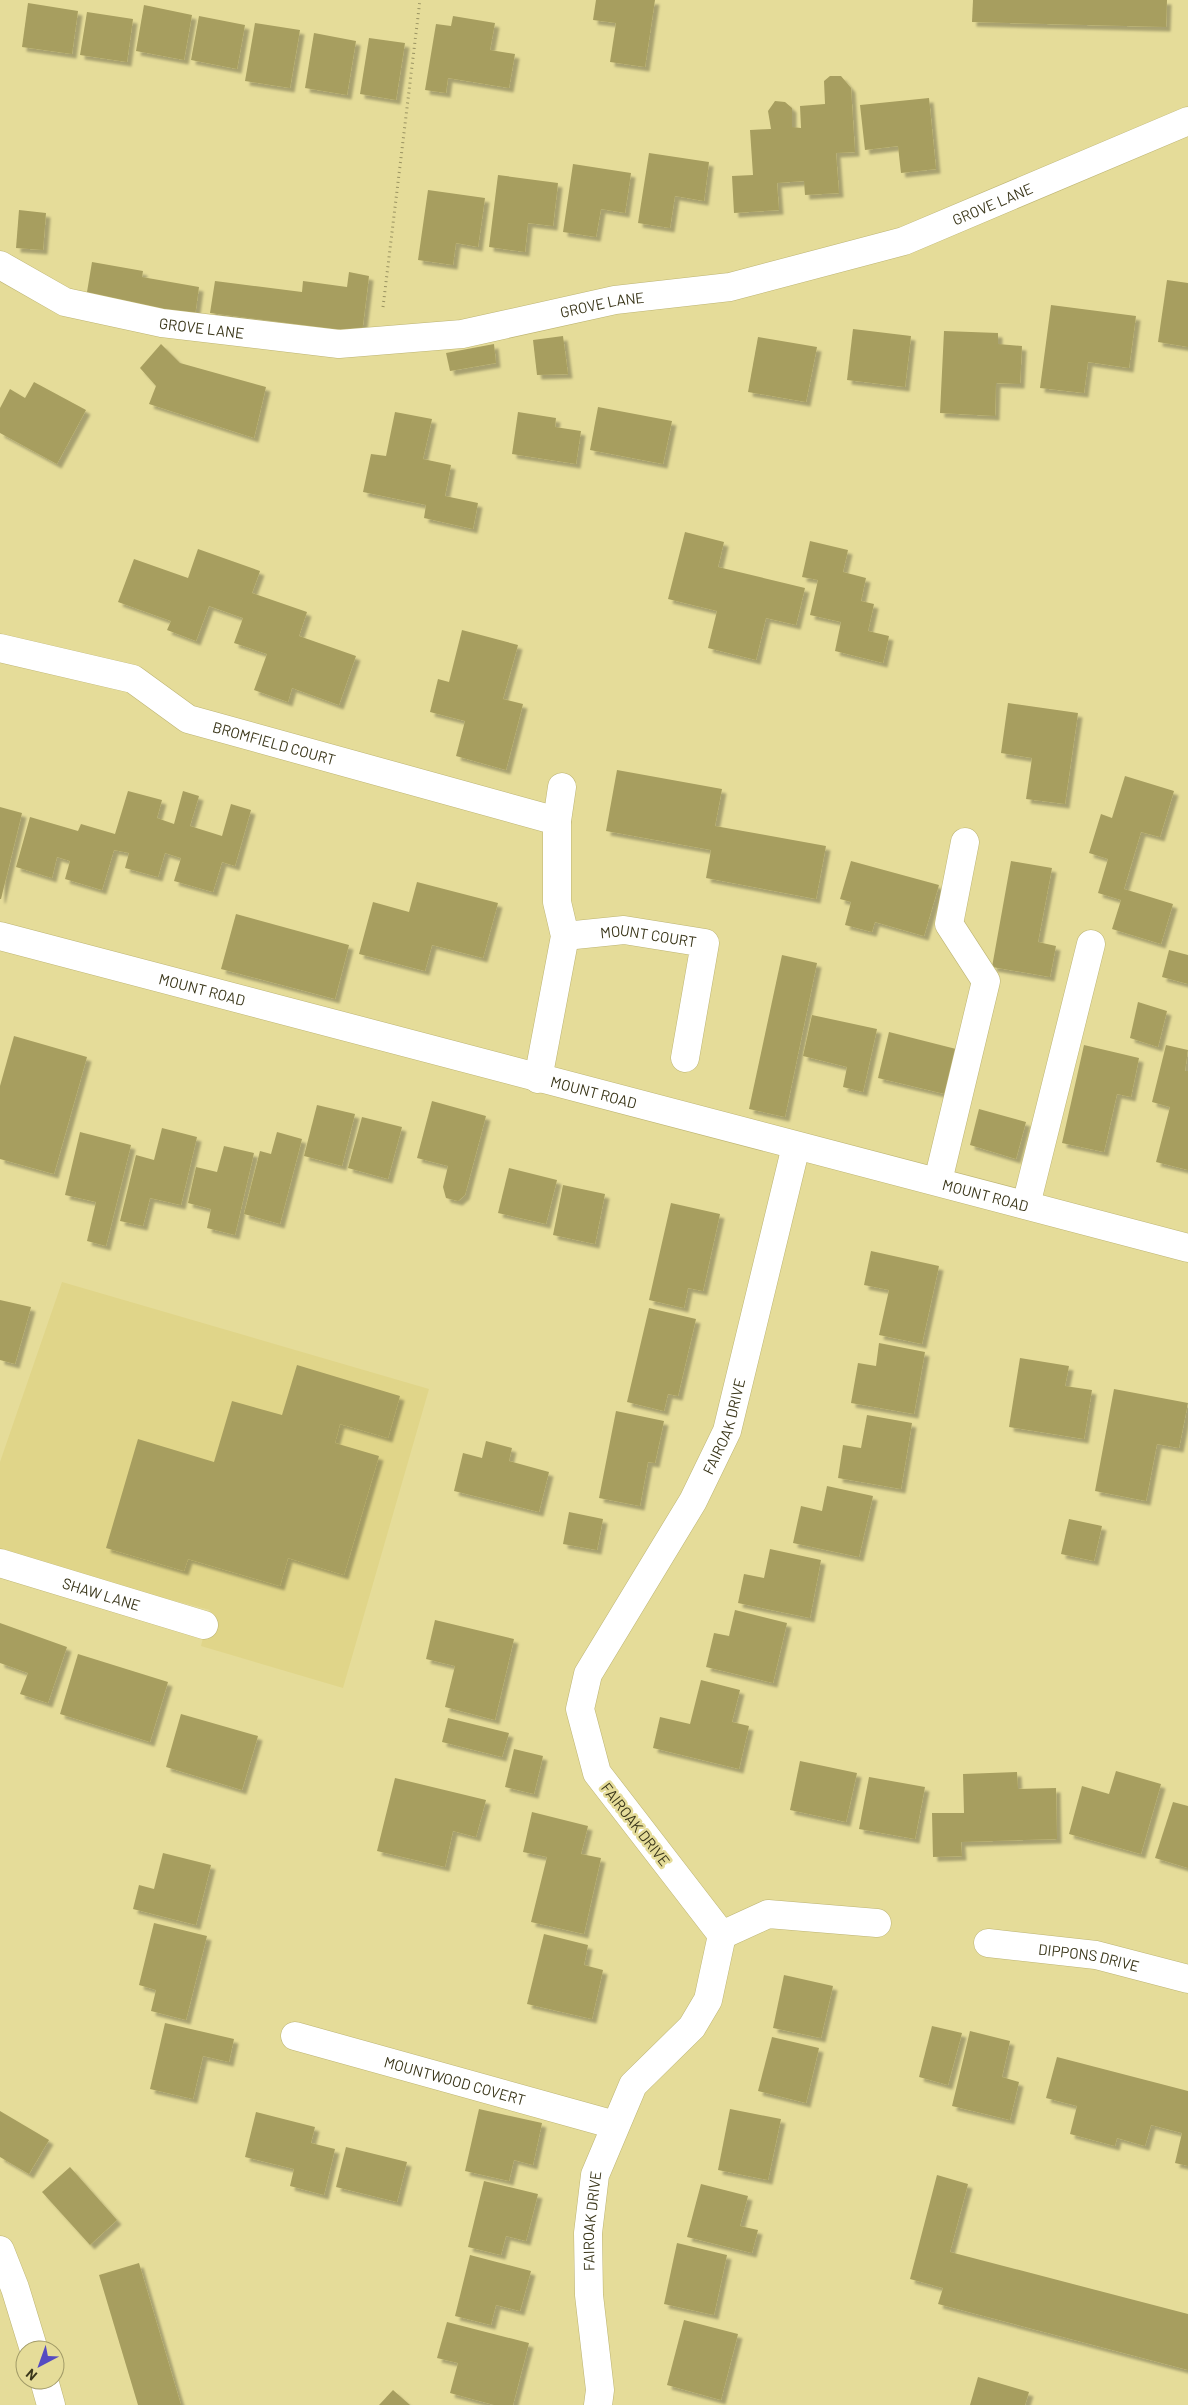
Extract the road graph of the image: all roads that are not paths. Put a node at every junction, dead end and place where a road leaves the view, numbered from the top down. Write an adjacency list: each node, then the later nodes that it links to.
1 (1188, 121): 2 (street, GROVE LANE)
2 (0, 265)
3 (0, 648): 5 (street, BROMFIELD COURT)
4 (562, 787): 5 (street)
5 (557, 820): 8 (street)
6 (966, 842): 13 (street)
7 (0, 936): 11 (street, MOUNT ROAD)
8 (565, 936): 10 (street, MOUNT COURT); 11 (street)
9 (1091, 944): 14 (street)
10 (685, 1058)
11 (538, 1079): 12 (street, MOUNT ROAD)
12 (796, 1146): 13 (street, MOUNT ROAD); 19 (street, FAIROAK DRIVE)
13 (938, 1181): 14 (street, MOUNT ROAD)
14 (1026, 1205): 15 (street, MOUNT ROAD)
15 (1188, 1248)
16 (0, 1563): 17 (street, SHAW LANE)
17 (204, 1625)
18 (877, 1923): 19 (street)
19 (722, 1935): 23 (street, FAIROAK DRIVE)
20 (988, 1943): 21 (street, DIPPONS DRIVE)
21 (1188, 1979)
22 (295, 2036): 23 (street, MOUNTWOOD COVERT)
23 (615, 2124): 28 (street, FAIROAK DRIVE)
24 (0, 2250): 25 (street)
25 (31, 2340)
26 (47, 2390): 27 (street)
27 (51, 2405)
28 (598, 2405)

